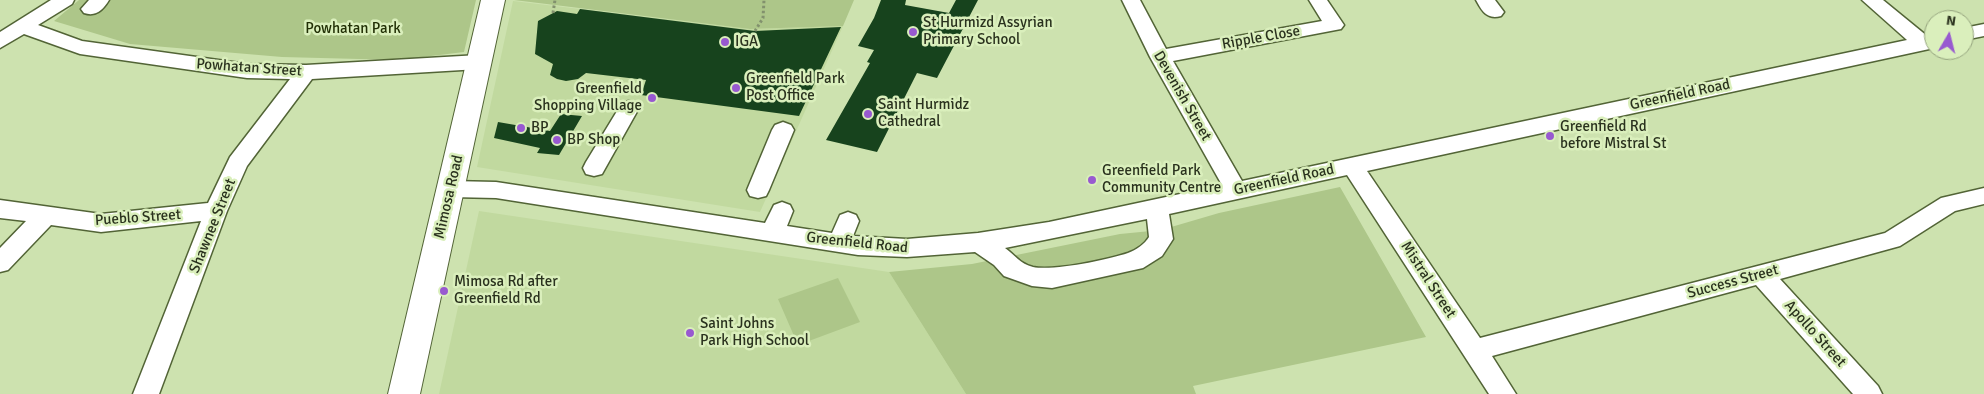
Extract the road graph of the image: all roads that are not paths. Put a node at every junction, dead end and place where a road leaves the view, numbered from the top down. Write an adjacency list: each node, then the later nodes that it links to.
1 (65, 0): 6 (street)
2 (493, 0): 11 (main road, Mimosa Road)
3 (1131, 0): 10 (street, Devenish Street)
4 (1318, 0): 10 (street, Ripple Close)
5 (1872, 0): 7 (street)
6 (24, 27): 8 (street); 12 (street, Powhatan Street)
7 (1924, 38)
8 (0, 41)
9 (1924, 43): 15 (street, Greenfield Road)
10 (1160, 57): 19 (street, Devenish Street)
11 (479, 62): 12 (street, Powhatan Street); 17 (main road, Mimosa Road)
12 (306, 72): 23 (street, Shawnee Street)
13 (629, 108): 16 (street)
14 (783, 130): 18 (street)
15 (1352, 166): 19 (street, Greenfield Road); 32 (street, Mistral Street)
16 (594, 168)
17 (451, 189): 27 (street, Greenfield Road); 34 (main road, Mimosa Road)
18 (758, 190)
19 (1236, 190): 21 (street, Greenfield Road)
20 (1984, 196): 31 (street, Success Street)
21 (1156, 207): 29 (street, Greenfield Road); 29 (street)
22 (0, 209): 25 (street, Pueblo Street)
23 (216, 211): 25 (street, Pueblo Street); 33 (street, Shawnee Street)
24 (782, 211): 27 (street)
25 (44, 217): 30 (street)
26 (848, 221): 28 (street)
27 (772, 232): 28 (street, Greenfield Road)
28 (839, 243): 29 (street, Greenfield Road)
29 (981, 244)
30 (0, 263)
31 (1761, 275): 32 (street, Success Street); 36 (street, Apollo Street)
32 (1474, 350): 35 (street, Mistral Street)
33 (146, 394)
34 (404, 394)
35 (1503, 394)
36 (1870, 394)

